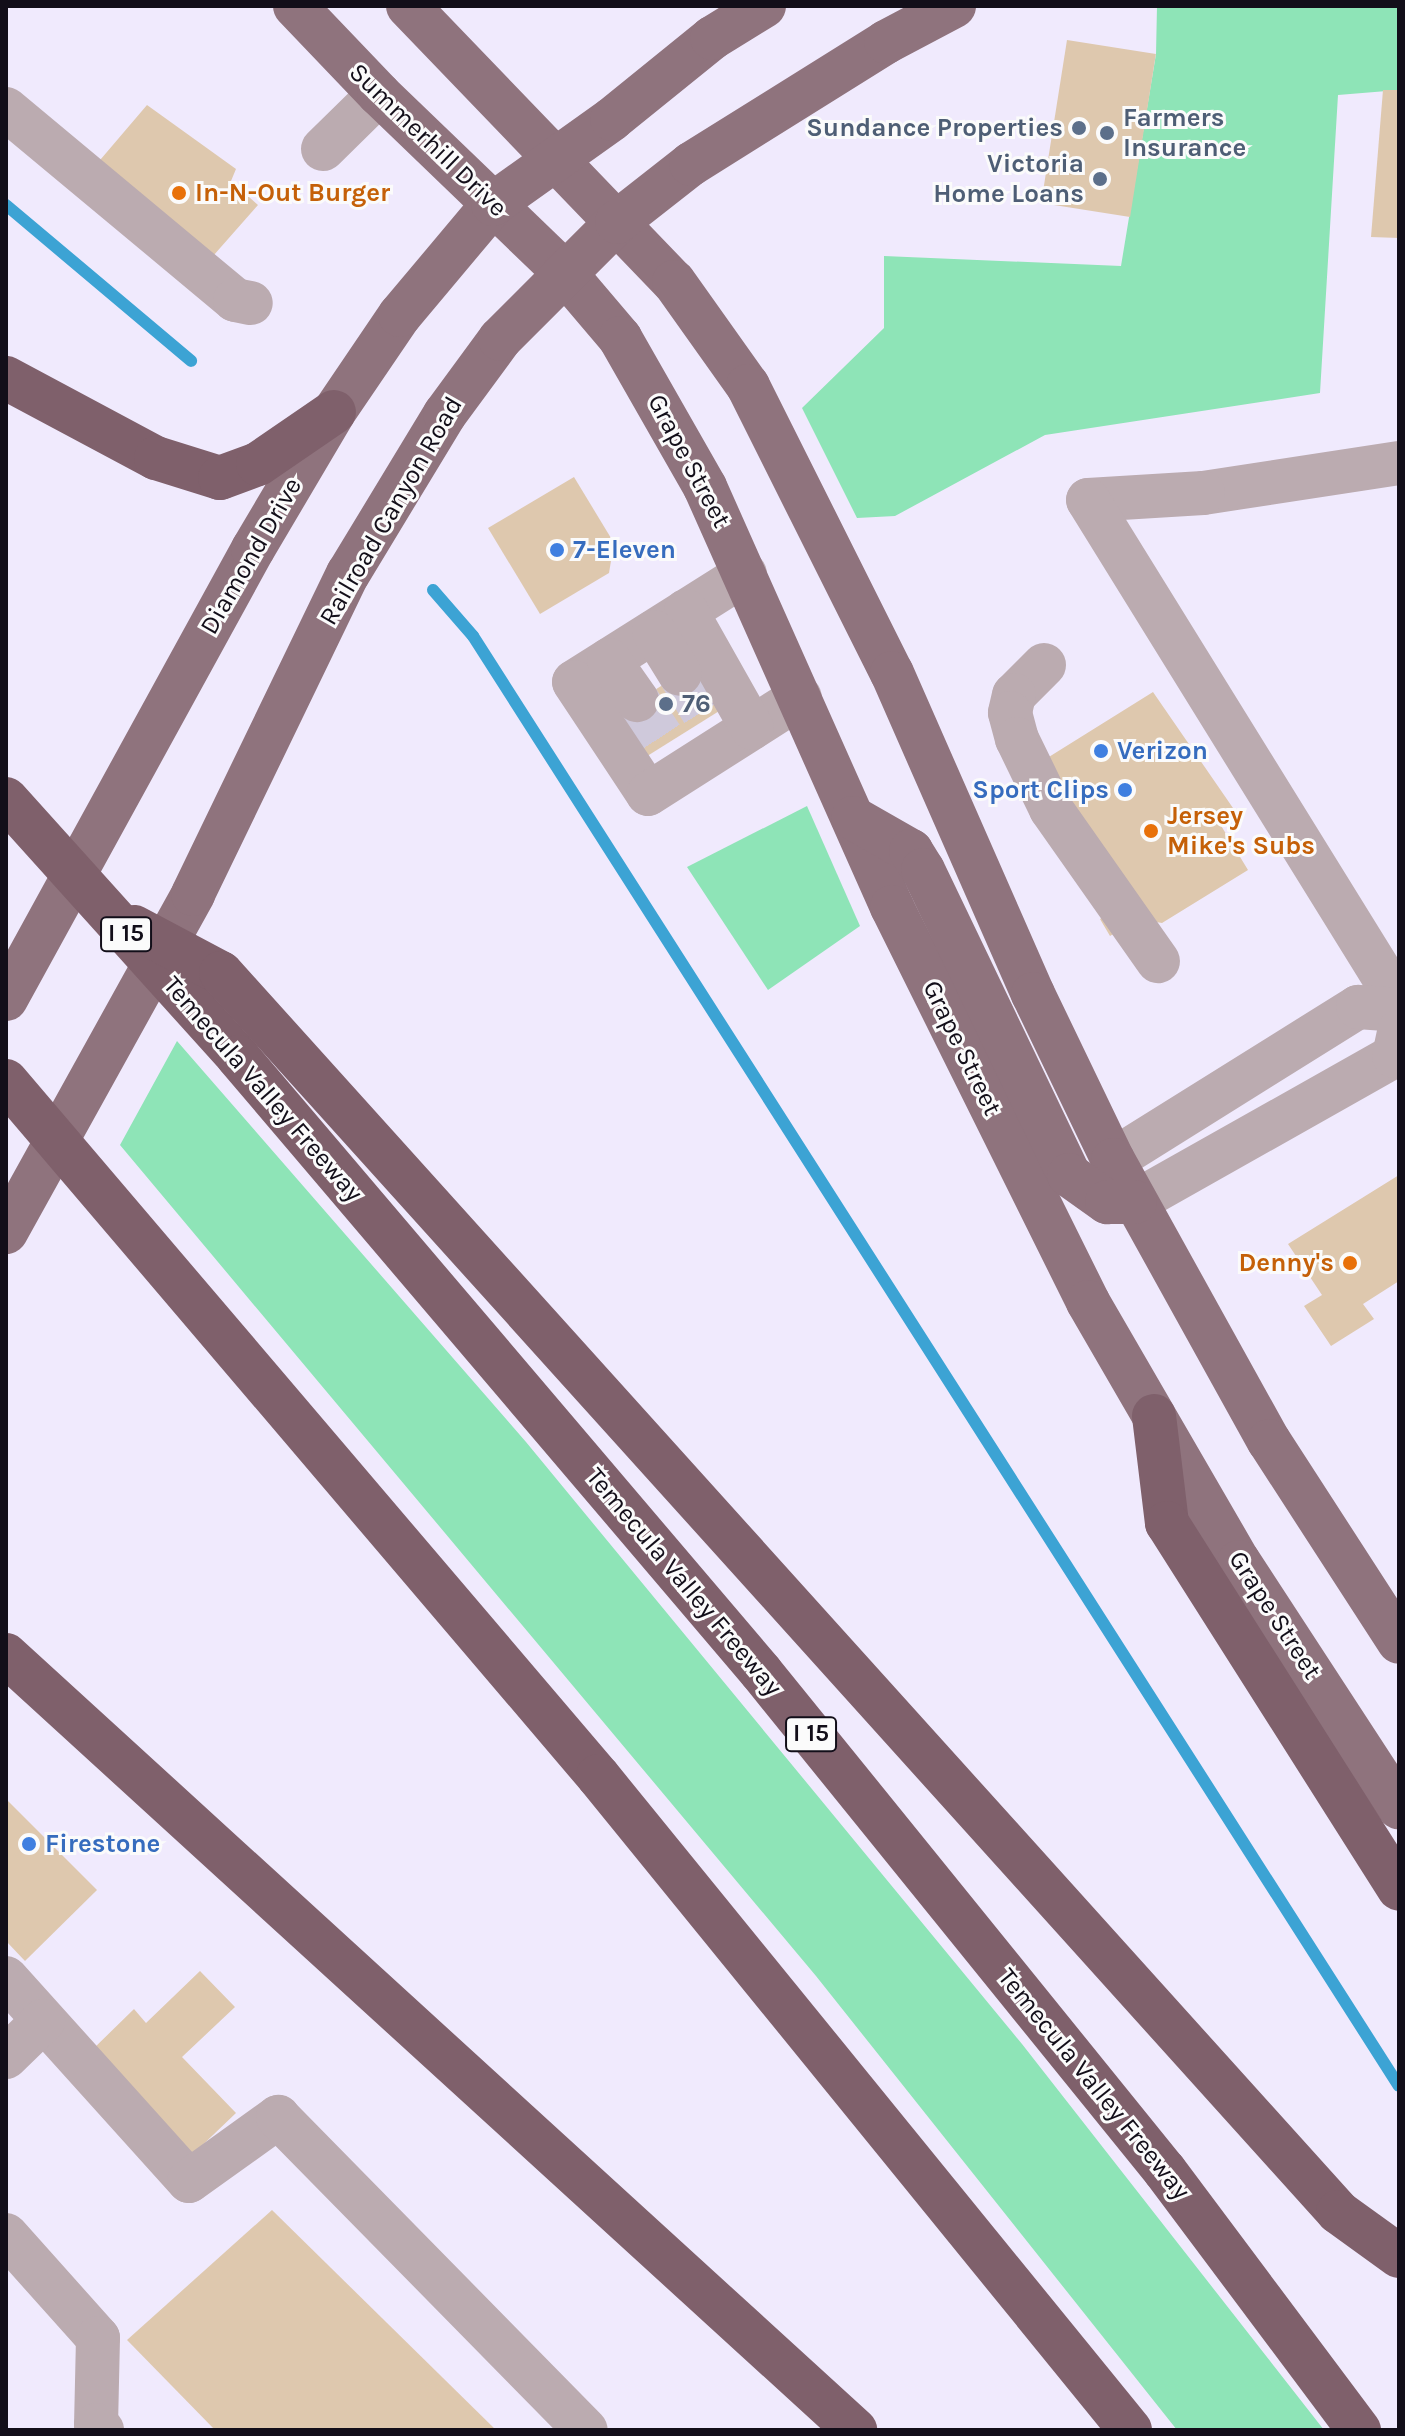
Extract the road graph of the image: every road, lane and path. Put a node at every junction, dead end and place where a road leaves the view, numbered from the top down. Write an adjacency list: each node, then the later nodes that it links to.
1 (295, 6): 5 (main road, Summerhill Drive)
2 (408, 6): 8 (main road)
3 (764, 6): 8 (main road)
4 (954, 6): 10 (main road, Railroad Canyon Road)
5 (379, 94): 7 (lane); 9 (main road, Summerhill Drive)
6 (6, 109): 12 (lane)
7 (323, 149)
8 (556, 158): 9 (main road, Diamond Drive); 10 (main road)
9 (493, 204): 11 (main road, Summerhill Drive); 14 (main road, Diamond Drive)
10 (617, 222): 11 (main road, Railroad Canyon Road); 33 (main road)
11 (564, 272): 16 (main road, Grape Street); 35 (main road, Railroad Canyon Road)
12 (251, 303)
13 (6, 378): 14 (highway)
14 (334, 412): 27 (main road, Diamond Drive)
15 (1399, 463): 28 (lane)
16 (745, 574): 17 (lane); 21 (main road, Grape Street)
17 (670, 621): 18 (lane); 20 (lane); 23 (lane)
18 (609, 660): 22 (lane); 23 (lane)
19 (1044, 665): 26 (lane)
20 (680, 674)
21 (800, 697): 23 (lane); 25 (main road, Grape Street)
22 (637, 700)
23 (728, 730)
24 (10, 804): 31 (highway, Temecula Valley Freeway / I 15)
25 (853, 818): 34 (main road); 36 (main road, Grape Street)
26 (1158, 961)
27 (6, 999)
28 (1399, 1002)
29 (1399, 1010): 33 (lane)
30 (1399, 1032): 34 (lane)
31 (256, 1046): 45 (highway); 50 (highway, Temecula Valley Freeway / I 15)
32 (6, 1081): 49 (highway)
33 (1113, 1160): 34 (main road)
34 (1135, 1202): 37 (main road)
35 (6, 1232)
36 (1154, 1416): 39 (main road, Grape Street); 40 (highway)
37 (1399, 1642)
38 (6, 1655): 48 (highway)
39 (1399, 1807)
40 (1399, 1889)
41 (6, 1978): 42 (lane)
42 (43, 2021): 43 (lane); 47 (lane)
43 (6, 2057)
44 (6, 2235): 46 (lane)
45 (1399, 2256)
46 (96, 2428)
47 (586, 2430)
48 (855, 2430)
49 (1130, 2430)
50 (1359, 2430)

